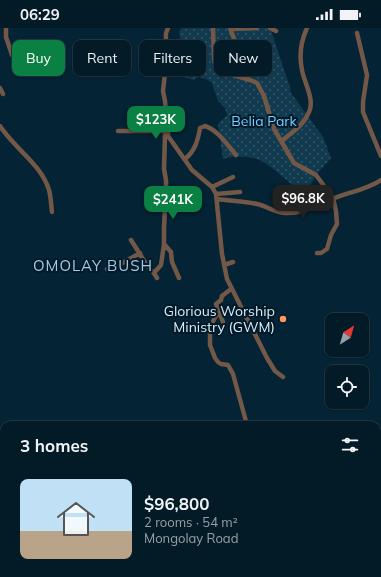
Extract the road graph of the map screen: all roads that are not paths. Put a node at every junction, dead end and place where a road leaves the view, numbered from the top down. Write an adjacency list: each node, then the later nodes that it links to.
1 (6, 28): 11 (street)
2 (168, 28): 16 (street)
3 (213, 28): 17 (street)
4 (231, 28): 5 (street); 10 (street)
5 (257, 28)
6 (270, 28): 8 (street)
7 (307, 28): 17 (street)
8 (276, 31)
9 (357, 32): 19 (street)
10 (235, 40)
11 (12, 55)
12 (0, 88): 13 (street)
13 (3, 94)
14 (0, 126): 27 (street)
15 (118, 131): 16 (street)
16 (168, 132): 20 (street); 29 (street)
17 (282, 141): 26 (street)
18 (236, 156): 20 (street)
19 (381, 156)
20 (185, 159): 23 (street)
21 (233, 177): 23 (street)
22 (381, 180): 26 (street)
23 (212, 187): 25 (street)
24 (240, 192): 25 (street)
25 (217, 197): 26 (street); 33 (street)
26 (333, 198): 31 (street)
27 (52, 212)
28 (131, 240): 30 (street)
29 (164, 244): 35 (street); 37 (street)
30 (140, 253): 34 (street); 35 (street)
31 (317, 253)
32 (233, 262): 33 (street)
33 (224, 265): 38 (street)
34 (107, 269)
35 (154, 273): 36 (street)
36 (157, 278)
37 (179, 278)
38 (232, 289): 39 (street); 41 (street)
39 (218, 312): 40 (street); 42 (street)
40 (223, 322)
41 (283, 378)
42 (246, 421)

